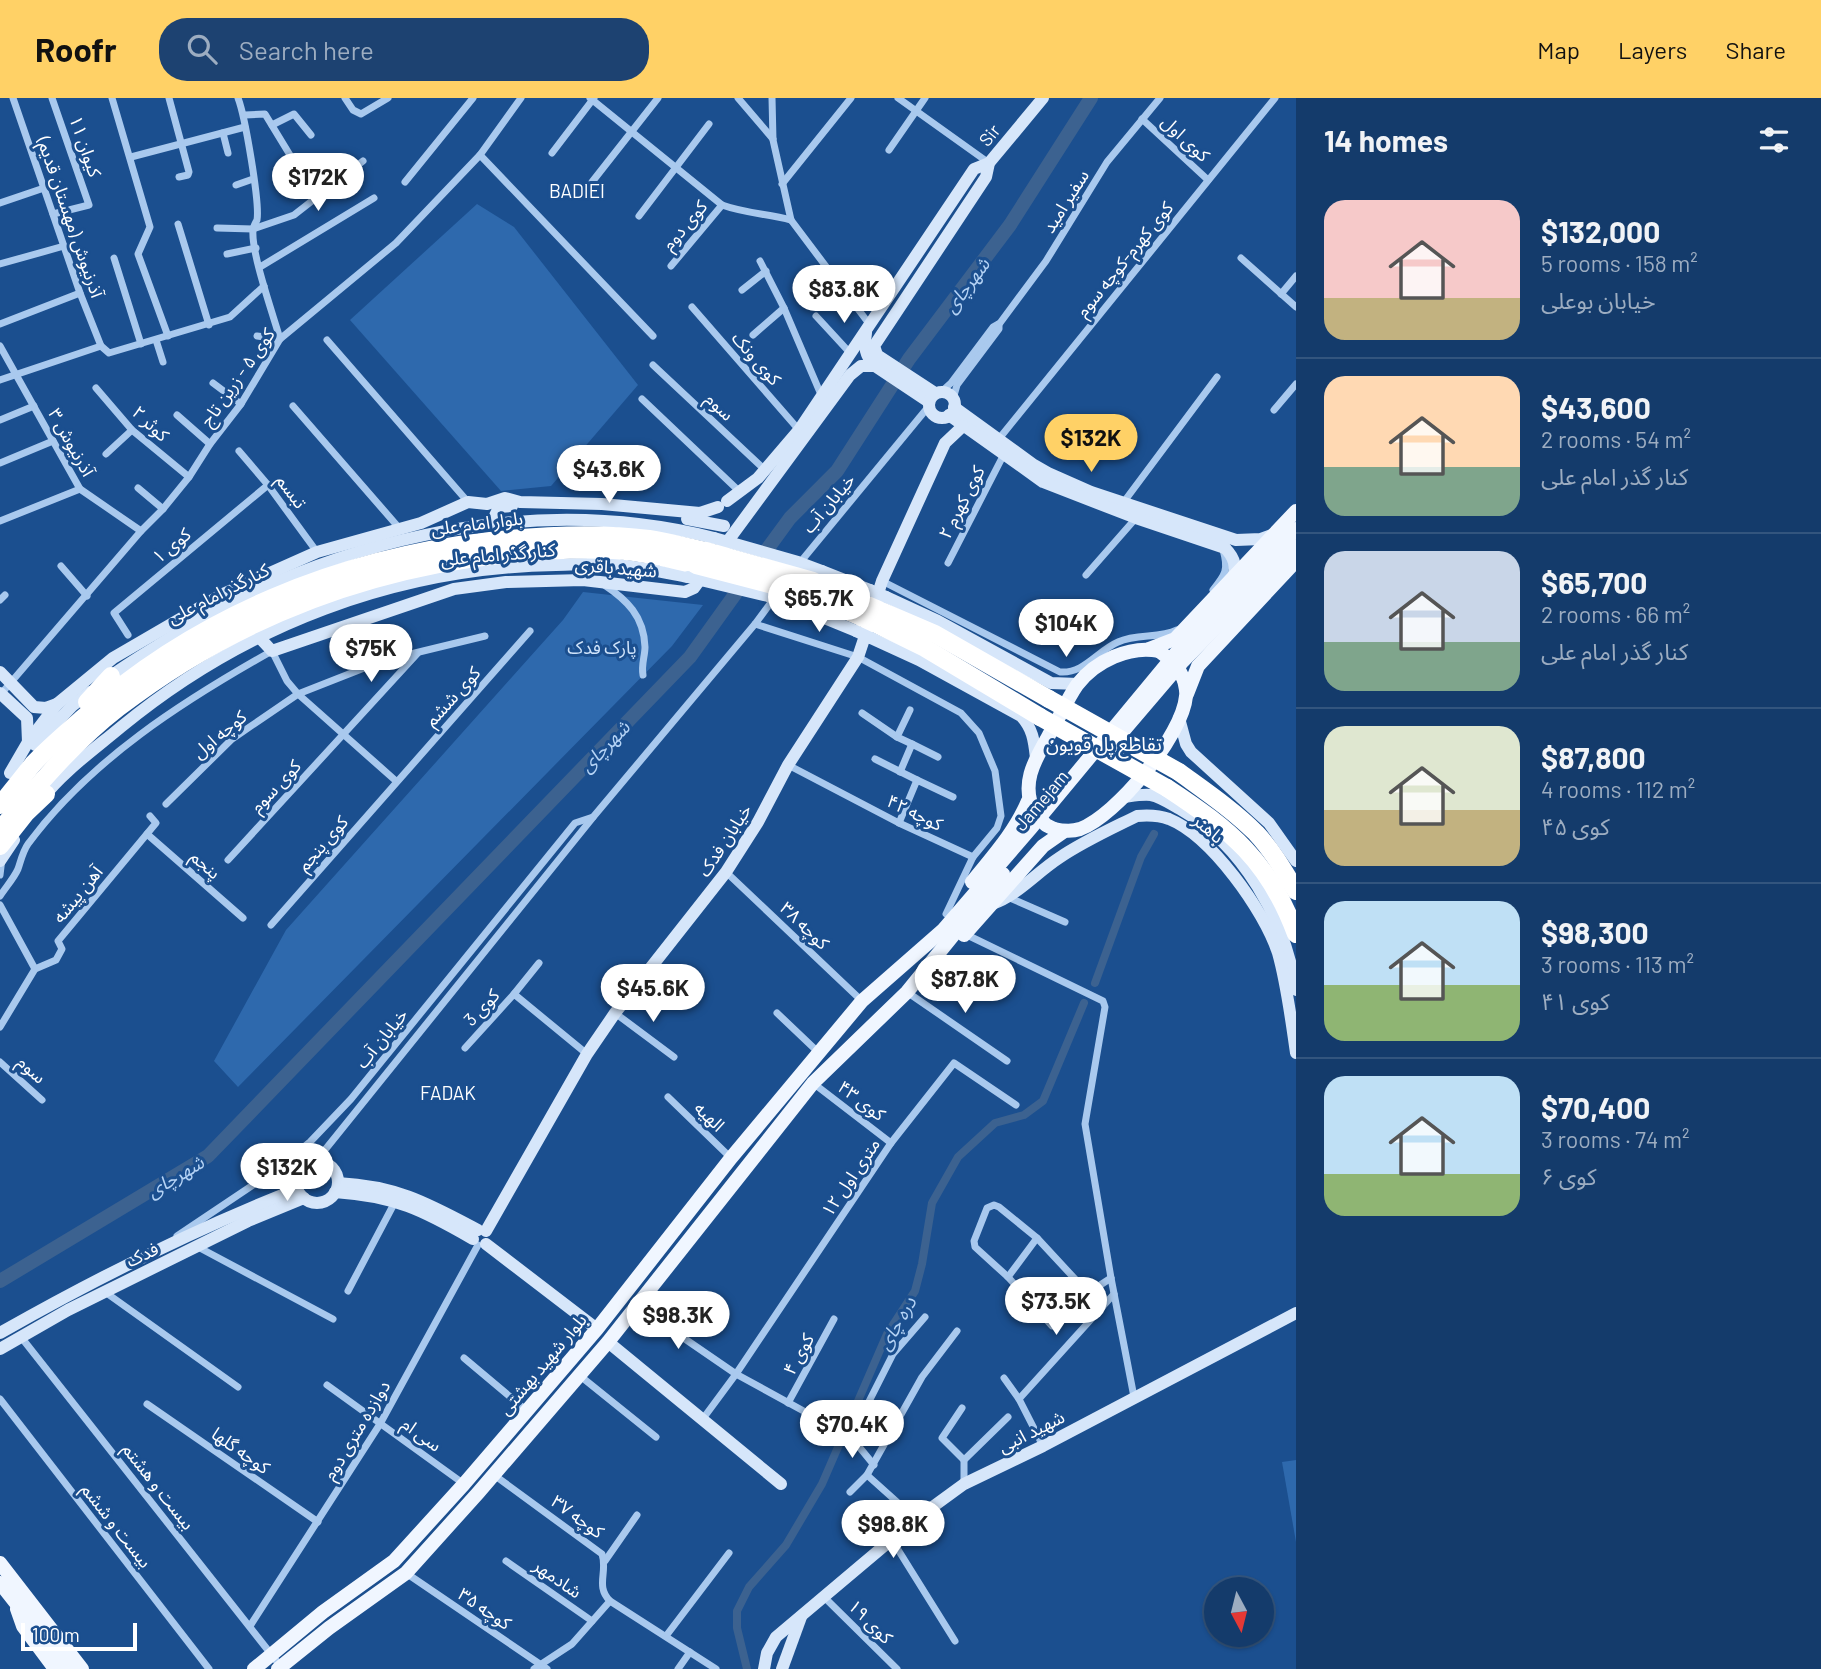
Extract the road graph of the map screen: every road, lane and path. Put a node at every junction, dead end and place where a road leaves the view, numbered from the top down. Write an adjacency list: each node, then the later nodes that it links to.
1 (13, 98): 46 (street, آذرنیوش (مهستان قدیم))
2 (52, 98): 51 (street, کیوان ۱۱)
3 (112, 98): 35 (street)
4 (169, 98): 30 (street)
5 (238, 98): 21 (street)
6 (345, 98): 7 (street)
7 (388, 98)
8 (473, 98): 42 (street)
9 (521, 98): 34 (street, کوی ۵ - زرین تاج)
10 (658, 98): 26 (street)
11 (738, 98): 29 (street)
12 (772, 98): 29 (street)
13 (851, 98): 44 (street)
14 (898, 98): 20 (street)
15 (925, 98): 20 (street)
16 (1043, 98): 37 (street, Sir)
17 (1160, 98): 22 (street, سفیر امید)
18 (1275, 98): 41 (street, کوی کهرم-کوچه سوم)
19 (592, 99): 26 (street); 33 (street)
20 (916, 111): 31 (street); 37 (street)
21 (245, 115): 24 (street); 25 (street)
22 (1142, 119): 41 (street, کوی اول); 76 (street, سفیر امید)
23 (709, 124): 38 (street)
24 (272, 125): 28 (street); 47 (street)
25 (245, 127): 27 (street); 40 (street)
26 (632, 132): 38 (street); 43 (street)
27 (223, 133): 30 (street); 32 (street)
28 (310, 135)
29 (773, 140): 44 (street)
30 (182, 144): 35 (street); 39 (street)
31 (888, 150)
32 (228, 153)
33 (552, 153)
34 (480, 155): 80 (street); 84 (street, کوی ۵ - زرین تاج)
35 (131, 157): 82 (street)
36 (363, 161): 47 (street)
37 (989, 163): 79 (street); 91 (street)
38 (676, 168): 50 (street); 52 (street)
39 (179, 177)
40 (253, 179): 45 (street); 56 (street)
41 (1208, 180): 114 (street, کوی کهرم-کوچه سوم)
42 (405, 182)
43 (592, 182)
44 (782, 184): 53 (street)
45 (236, 185)
46 (44, 188): 49 (street); 51 (street, آذرنیوش (مهستان قدیم))
47 (322, 191): 56 (street)
48 (374, 198): 65 (street)
49 (0, 203)
50 (722, 205): 53 (street); 64 (street, کوی دوم)
51 (53, 214): 57 (street, آذرنیوش (مهستان قدیم))
52 (639, 216)
53 (791, 219): 79 (street)
54 (178, 223): 78 (street)
55 (217, 228): 56 (street)
56 (253, 229): 58 (street)
57 (64, 246): 63 (street); 70 (street, آذرنیوش (مهستان قدیم))
58 (256, 248): 59 (street); 65 (street)
59 (227, 254)
60 (114, 258): 87 (street)
61 (1241, 258): 71 (street)
62 (760, 261): 66 (street)
63 (0, 264)
64 (671, 266)
65 (260, 267): 68 (street)
66 (766, 271): 69 (street); 74 (street)
67 (1296, 276): 71 (street)
68 (264, 286): 78 (street); 84 (street)
69 (742, 290)
70 (80, 293): 77 (street); 89 (street, آذرنیوش (مهستان قدیم))
71 (1281, 294): 73 (street)
72 (692, 307): 112 (street, کوی ونک)
73 (1296, 307)
74 (784, 308): 81 (street); 100 (street)
75 (817, 316): 90 (street)
76 (1000, 323): 101 (street, سفیر امید); 106 (street, سفیر امید)
77 (0, 324)
78 (209, 325): 82 (street)
79 (868, 327): 90 (street); 91 (street)
80 (653, 335)
81 (753, 335)
82 (168, 336): 85 (street)
83 (257, 336): 84 (street)
84 (280, 339): 103 (street, کوی ۵ - زرین تاج)
85 (156, 340): 87 (street); 92 (street)
86 (327, 340): 128 (street)
87 (141, 344): 89 (street)
88 (0, 346): 94 (street, آذرنیوش ۳)
89 (101, 346): 94 (street)
90 (850, 354): 100 (street)
91 (876, 360): 101 (street); 136 (street, شهید باقری)
92 (163, 362)
93 (653, 365): 121 (street, سوم)
94 (15, 375): 96 (street); 104 (street, آذرنیوش ۳)
95 (1217, 377): 130 (street)
96 (0, 380)
97 (213, 383): 103 (street)
98 (1296, 384): 107 (street)
99 (96, 388): 111 (street, کوثر ۲)
100 (822, 398): 112 (street)
101 (934, 398): 106 (street); 106 (street); 160 (street, خیابان آب)
102 (642, 399): 126 (street)
103 (240, 404): 115 (street, کوی ۵ - زرین تاج)
104 (34, 406): 109 (street); 113 (street, آذرنیوش ۳)
105 (293, 406): 138 (street)
106 (951, 409): 110 (street); 114 (street); 116 (street, خیابان فدک)
107 (1273, 410)
108 (177, 415): 115 (street)
109 (0, 420)
110 (963, 426): 116 (street, خیابان فدک); 119 (street)
111 (132, 430): 118 (street); 122 (street, کوثر ۲)
112 (799, 430): 121 (street)
113 (54, 441): 120 (street); 125 (street, آذرنیوش ۳)
114 (998, 441): 130 (street)
115 (210, 443): 122 (street, کوی ۵ - زرین تاج)
116 (945, 443): 153 (street, خیابان فدک)
117 (239, 450): 123 (street, تبسم)
118 (106, 454)
119 (1003, 456): 130 (street); 146 (street, کوی کهرم ۲)
120 (0, 463)
121 (765, 470): 126 (street)
122 (189, 477): 131 (street, کوی ۵ - زرین تاج)
123 (268, 485): 143 (street, تبسم); 162 (street, کوی ۱)
124 (138, 488): 131 (street)
125 (80, 489): 133 (street); 139 (street, آذرنیوش ۳)
126 (740, 492): 129 (street)
127 (1296, 499): 134 (street)
128 (468, 502): 129 (street); 135 (street); 138 (street)
129 (723, 504): 136 (street); 137 (street)
130 (1120, 507): 132 (street); 141 (street)
131 (163, 509): 139 (street, کوی ۵ - زرین تاج)
132 (1136, 518): 141 (street); 150 (street)
133 (1, 519)
134 (1293, 520): 140 (main road); 223 (main road, Jamejam)
135 (497, 522): 137 (street); 144 (street, کنار گذر امام علی); 156 (street, کنارگذر امام علی)
136 (741, 522): 137 (street); 152 (street, شهید باقری)
137 (724, 526)
138 (400, 530): 143 (street)
139 (141, 531): 158 (street, کوی ۵ - زرین تاج)
140 (1272, 535): 141 (street); 154 (main road)
141 (1225, 544): 153 (street); 154 (street)
142 (1296, 546): 223 (main road, Jamejam)
143 (317, 552): 148 (street)
144 (697, 559): 155 (highway, بلوار امام علی, bridge); 155 (street, کنار گذر امام علی, bridge); 164 (street, کنار گذر امام علی); 187 (highway, بلوار امام علی); 203 (highway, بلوار امام علی)
145 (1296, 562): 151 (main road)
146 (948, 563)
147 (61, 566): 158 (street)
148 (270, 572): 156 (street); 157 (street)
149 (1296, 574): 151 (street)
150 (1086, 575)
151 (1281, 578): 175 (main road)
152 (599, 582): 166 (street, شهید باقری); 169 (street)
153 (882, 582): 168 (street, خیابان فدک)
154 (1229, 583): 165 (main road)
155 (809, 588): 159 (highway, بلوار امام علی); 159 (street, کنار گذر امام علی)
156 (254, 591): 157 (street); 170 (street, کنارگذر امام علی)
157 (223, 594): 176 (street)
158 (87, 596): 171 (street, کوی ۵ - زرین تاج)
159 (870, 614): 172 (street, کنار گذر امام علی); 185 (street, کنار گذر امام علی); 212 (highway, بلوار امام علی, bridge); 222 (highway, بلوار امام علی, bridge)
160 (755, 624): 168 (street); 201 (street, خیابان آب)
161 (530, 631): 192 (street, کوی ششم)
162 (128, 635)
163 (485, 636): 167 (street)
164 (259, 637): 166 (street); 194 (street, کنار گذر امام علی)
165 (1154, 650): 172 (main road); 175 (main road, bridge)
166 (272, 651): 174 (street); 213 (street)
167 (417, 653): 174 (street); 180 (street, کوی سوم)
168 (858, 657): 188 (street, خیابان فدک); 207 (street)
169 (643, 675)
170 (111, 676): 187 (highway); 190 (street, کنارگذر امام علی)
171 (4, 677): 173 (street, کوی ۵ - زرین تاج); 176 (street)
172 (1078, 684): 185 (main road)
173 (0, 694): 182 (street)
174 (298, 694): 180 (street); 197 (street, کوچه اول)
175 (1186, 695): 179 (main road)
176 (57, 704): 182 (street)
177 (910, 710): 181 (street)
178 (862, 713): 181 (street)
179 (1179, 718): 196 (main road); 209 (street)
180 (345, 734): 192 (street); 208 (street, کوی سوم)
181 (897, 737): 183 (street)
182 (28, 742): 190 (street)
183 (912, 744): 184 (street); 189 (street)
184 (938, 757)
185 (1036, 758): 199 (main road)
186 (875, 759): 189 (street)
187 (35, 763): 198 (highway, بلوار امام علی)
188 (788, 765): 202 (street, کوچه ۴۲); 210 (street, خیابان فدک)
189 (900, 772): 191 (street)
190 (10, 773): 193 (street, کنارگذر امام علی)
191 (917, 780): 195 (street); 202 (street)
192 (396, 781): 220 (street, کوی پنجم)
193 (0, 785)
194 (46, 794): 206 (highway)
195 (953, 797)
196 (1124, 797): 204 (main road); 226 (street)
197 (166, 804)
198 (0, 806)
199 (1031, 807): 204 (main road, bridge); 217 (main road)
200 (150, 816): 205 (street)
201 (594, 816): 246 (street, خیابان آب); 253 (street, خیابان آب)
202 (899, 823): 207 (street, کوچه ۴۲)
203 (0, 830)
204 (1058, 830): 215 (main road)
205 (147, 834): 218 (street, پنجم); 225 (street, آهن پیشه)
206 (1, 855): 211 (street)
207 (973, 857): 217 (street)
208 (228, 860)
209 (1296, 861)
210 (726, 872): 229 (street, کوچه ۳۸); 230 (street, خیابان فدک)
211 (0, 875)
212 (1296, 891)
213 (0, 895)
214 (1010, 898): 215 (street, باهنر); 219 (street); 235 (street, باهنر)
215 (992, 904): 221 (main road)
216 (0, 905): 225 (street)
217 (946, 914): 223 (main road)
218 (243, 918)
219 (1065, 922)
220 (271, 925)
221 (965, 934): 223 (main road); 255 (street)
222 (1296, 934)
223 (945, 936): 227 (main road, Jamejam); 229 (main road, بلوار شهید بهشتی)
224 (539, 963): 228 (street)
225 (35, 969): 232 (street, آهن پیشه)
226 (1296, 990)
227 (907, 992): 238 (street); 240 (main road, بلوار شهید بهشتی)
228 (514, 994): 233 (street, کوی 3); 236 (street, کوی 3)
229 (862, 1001): 234 (main road, بلوار شهید بهشتی)
230 (615, 1013): 236 (street, خیابان فدک); 237 (street)
231 (777, 1013): 234 (street)
232 (0, 1027)
233 (465, 1048)
234 (818, 1052): 245 (main road, بلوار شهید بهشتی)
235 (1296, 1053)
236 (587, 1054): 250 (street, خیابان فدک)
237 (674, 1057)
238 (1007, 1061)
239 (0, 1062): 242 (street, سوم)
240 (813, 1083): 244 (street, کوی ۴۳); 260 (main road, بلوار شهید بهشتی)
241 (668, 1097): 245 (street, الهیه)
242 (42, 1100)
243 (1016, 1105): 244 (street, ۱۲ متری اول)
244 (891, 1143): 273 (street, ۱۲ متری اول)
245 (731, 1158): 266 (main road, بلوار شهید بهشتی)
246 (316, 1161): 247 (street); 248 (street)
247 (336, 1188): 248 (street); 249 (street); 250 (street)
248 (301, 1193): 252 (street, فدک); 253 (street, فدک)
249 (396, 1200): 250 (street); 256 (street)
250 (480, 1238): 266 (street); 287 (street, دوازده متری دوم)
251 (1037, 1238): 254 (street); 254 (street); 258 (street)
252 (197, 1246): 257 (street, فدک); 263 (street)
253 (161, 1250): 265 (street, فدک)
254 (1008, 1277): 258 (street)
255 (1111, 1278): 258 (street); 259 (street)
256 (348, 1291)
257 (105, 1292): 269 (street, فدک); 277 (street)
258 (1088, 1293)
259 (1114, 1294): 278 (street); 280 (street)
260 (637, 1306): 270 (main road, بلوار شهید بهشتی); 273 (street)
261 (1296, 1313): 278 (street, شهید انبی)
262 (925, 1317): 289 (street)
263 (333, 1319)
264 (834, 1319): 281 (street, کوی ۴)
265 (13, 1325): 268 (street, فدک); 269 (street)
266 (597, 1328): 284 (main road, بلوار شهید بهشتی)
267 (957, 1331): 292 (street)
268 (0, 1333)
269 (21, 1337): 271 (street, فدک); 315 (street, بیست و هشتم)
270 (608, 1342): 274 (main road, بلوار شهید بهشتی); 286 (street)
271 (0, 1349)
272 (464, 1358): 284 (street)
273 (736, 1374): 281 (street); 286 (street, ۱۲ متری اول)
274 (579, 1376): 288 (street); 293 (main road, بلوار شهید بهشتی)
275 (1004, 1378): 280 (street)
276 (327, 1385): 287 (street, سی ام)
277 (237, 1387)
278 (1134, 1397): 290 (street, شهید انبی)
279 (0, 1399): 325 (street, بیست و ششم)
280 (1019, 1399): 290 (street)
281 (788, 1403): 289 (street)
282 (147, 1404): 302 (street, کوچه گلها)
283 (962, 1408): 291 (street)
284 (527, 1411): 295 (main road, بلوار شهید بهشتی)
285 (1008, 1417): 291 (street)
286 (702, 1420): 296 (street)
287 (380, 1424): 295 (street, سی ام); 302 (street, دوازده متری دوم)
288 (656, 1437)
289 (851, 1437): 292 (street)
290 (1042, 1446): 297 (street, شهید انبی)
291 (964, 1460): 297 (street)
292 (874, 1465): 294 (street)
293 (493, 1475): 299 (main road, بلوار شهید بهشتی); 306 (street, کوچه ۳۷)
294 (867, 1475): 298 (street); 301 (street)
295 (464, 1484): 299 (main road); 319 (main road, بلوار شهید بهشتی)
296 (781, 1484)
297 (964, 1484): 301 (street, شهید انبی)
298 (850, 1492)
299 (478, 1493): 308 (main road, بلوار شهید بهشتی)
300 (637, 1515): 306 (street)
301 (916, 1519): 303 (street, شهید انبی)
302 (318, 1522): 315 (street, دوازده متری دوم)
303 (892, 1540): 310 (street, شهید انبی); 317 (street)
304 (729, 1553): 316 (street)
305 (506, 1561): 314 (street, شادمهر)
306 (605, 1561): 312 (street, کوچه ۳۷)
307 (0, 1563): 309 (main road)
308 (405, 1573): 319 (main road, بلوار شهید بهشتی); 320 (street, کوچه ۳۵)
309 (7, 1583): 311 (main road); 323 (main road); 324 (main road)
310 (823, 1596): 313 (street, شهید انبی); 331 (street, کوی ۱۹)
311 (13, 1598): 321 (main road); 322 (main road)
312 (610, 1601): 314 (street); 316 (street)
313 (803, 1613): 329 (street, شهید انبی); 330 (street, شهید انبی)
314 (592, 1621): 320 (street)
315 (250, 1626): 319 (street, بیست و هشتم)
316 (666, 1636): 318 (street)
317 (955, 1641)
318 (690, 1652): 327 (street); 328 (street)
319 (278, 1665): 326 (main road, بلوار شهید بهشتی)
320 (541, 1668)
321 (55, 1669)
322 (68, 1669)
323 (82, 1669)
324 (94, 1669)
325 (209, 1669)
326 (254, 1669)
327 (678, 1669)
328 (716, 1669)
329 (764, 1669)
330 (782, 1669)
331 (897, 1669)

